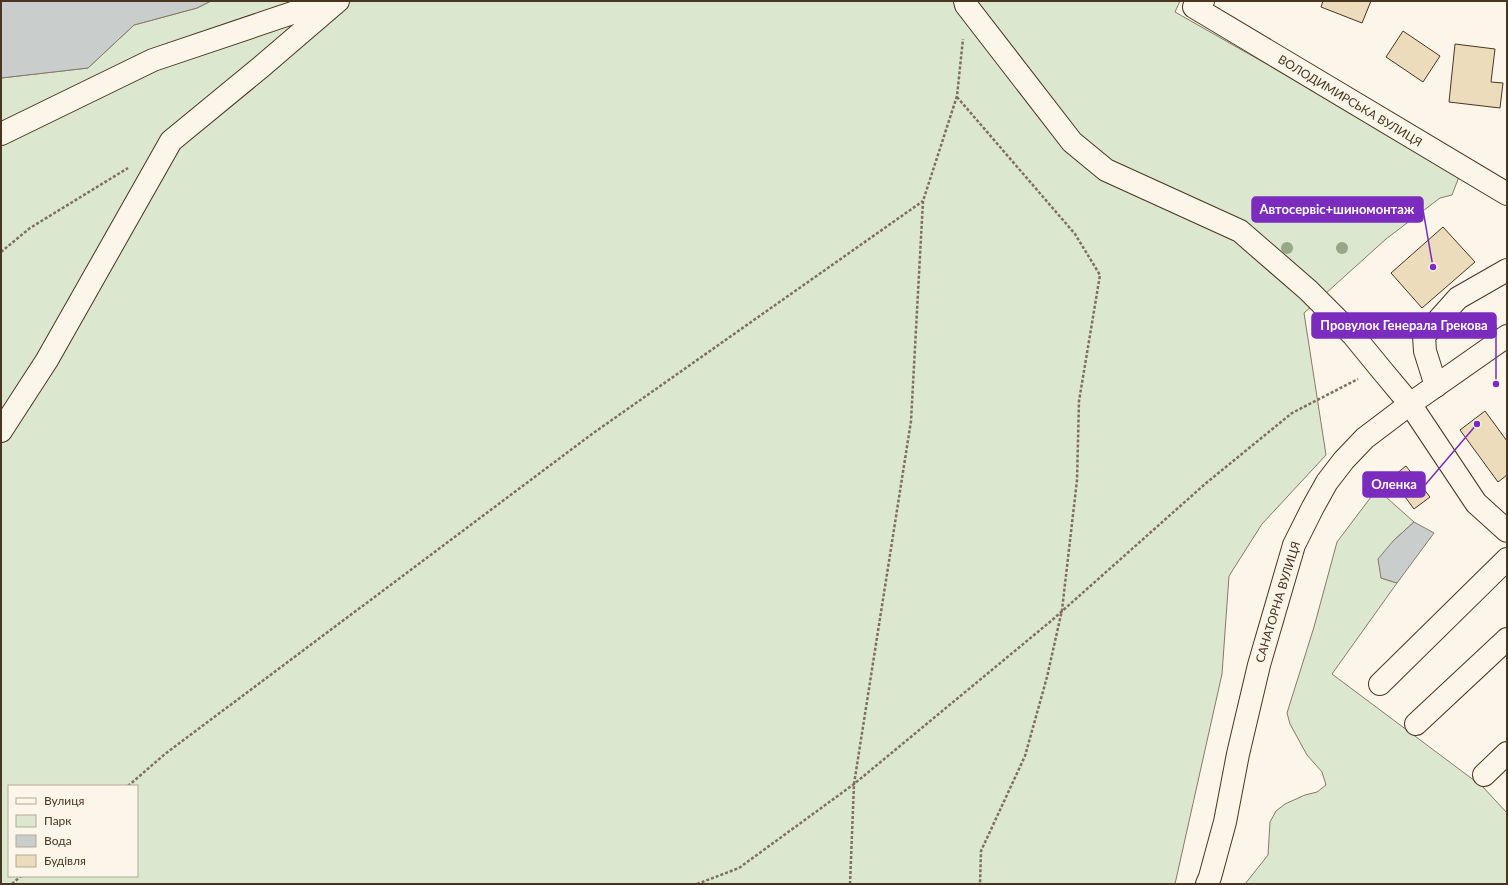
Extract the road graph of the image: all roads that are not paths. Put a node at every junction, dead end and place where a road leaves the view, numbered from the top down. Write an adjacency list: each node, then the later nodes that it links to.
1 (328, 1): 5 (main road)
2 (338, 1): 11 (main road)
3 (965, 3): 10 (main road)
4 (1198, 4): 6 (main road, ВОЛОДИМИРСЬКА ВУЛИЦЯ)
5 (1, 134)
6 (1507, 194)
7 (1507, 270): 9 (main road)
8 (1507, 336): 9 (main road, САНАТОРНА ВУЛИЦЯ)
9 (1436, 386): 10 (main road, САНАТОРНА ВУЛИЦЯ)
10 (1410, 404): 12 (main road); 19 (main road, САНАТОРНА ВУЛИЦЯ)
11 (1, 432)
12 (1507, 531)
13 (1507, 559): 15 (main road)
14 (1507, 639): 16 (main road)
15 (1380, 684)
16 (1416, 724)
17 (1507, 753): 18 (main road)
18 (1484, 775)
19 (1207, 884)

